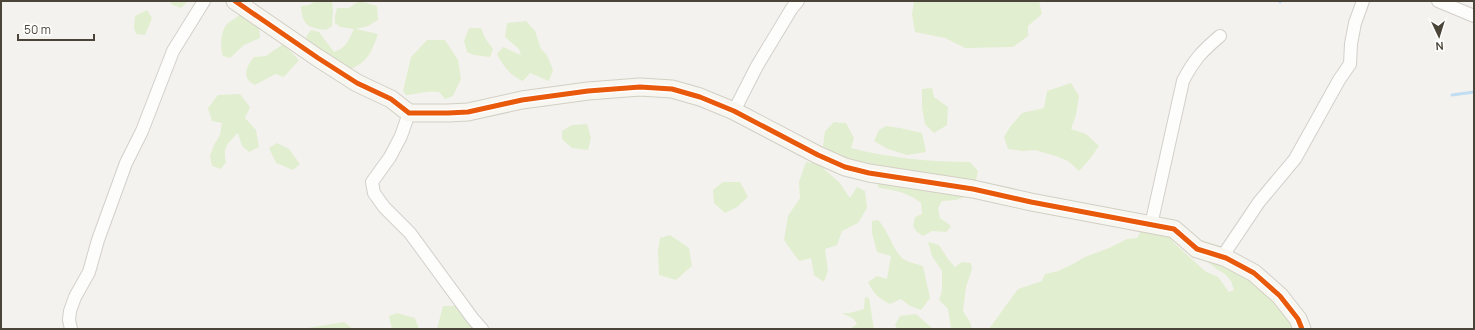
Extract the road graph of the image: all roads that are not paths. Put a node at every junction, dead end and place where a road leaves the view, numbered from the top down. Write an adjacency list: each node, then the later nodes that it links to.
1 (204, 1): 12 (street)
2 (235, 1): 9 (street)
3 (798, 1): 8 (street)
4 (1363, 1): 11 (street)
5 (1438, 1): 6 (street)
6 (1474, 16)
7 (1220, 36): 10 (street)
8 (734, 111): 9 (street); 10 (street)
9 (409, 113): 13 (street)
10 (1151, 225): 11 (street)
11 (1222, 256): 14 (street)
12 (71, 329)
13 (482, 329)
14 (1302, 329)

